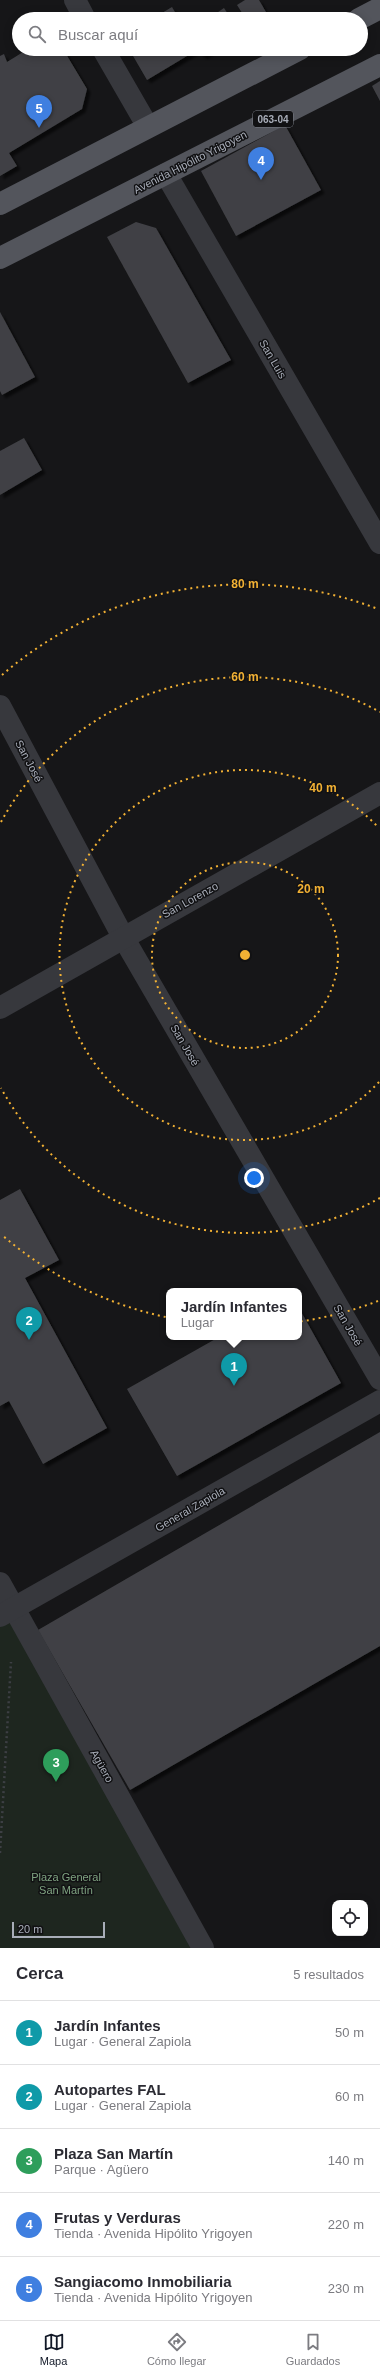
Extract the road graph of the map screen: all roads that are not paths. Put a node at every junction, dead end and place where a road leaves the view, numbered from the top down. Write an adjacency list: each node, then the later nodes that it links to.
1 (74, 0): 3 (street)
2 (380, 8): 4 (main road)
3 (81, 12)
4 (368, 14)
5 (107, 56): 8 (street)
6 (286, 56): 8 (main road)
7 (380, 64): 9 (main road, Avenida Hipólito Yrigoyen / 063-04)
8 (148, 127): 10 (main road)
9 (166, 174): 11 (main road, Avenida Hipólito Yrigoyen / 063-04); 12 (street, San Luis)
10 (0, 204)
11 (0, 258)
12 (380, 543)
13 (0, 706): 15 (street, San José)
14 (380, 793): 15 (street, San Lorenzo)
15 (123, 937): 16 (street, San Lorenzo); 17 (street, San José)
16 (0, 1008)
17 (380, 1379)
18 (380, 1401): 20 (street, General Zapiola)
19 (0, 1583): 20 (street, Agüero)
20 (7, 1612): 21 (street, Agüero)
21 (203, 1948)

